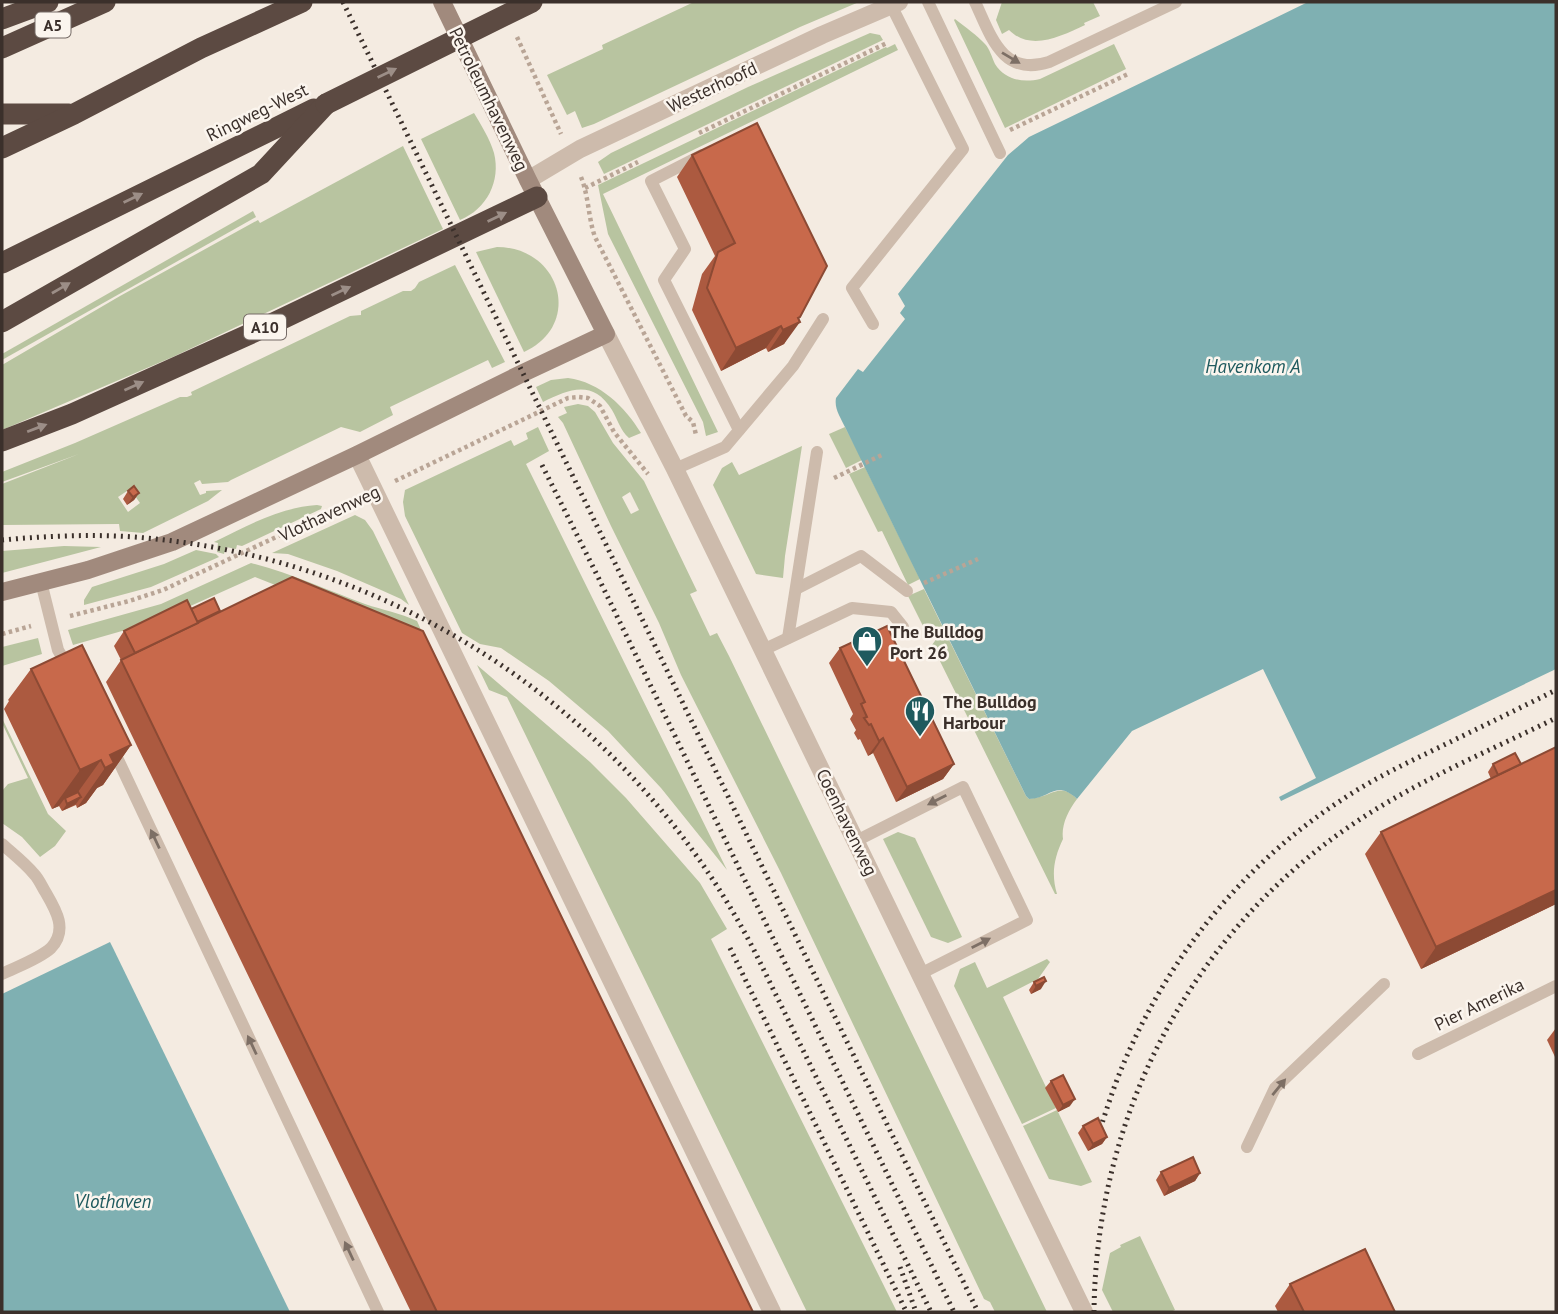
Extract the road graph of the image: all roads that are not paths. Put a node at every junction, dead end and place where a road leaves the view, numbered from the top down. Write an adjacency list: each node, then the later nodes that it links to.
1 (48, 2): 10 (highway)
2 (105, 2): 11 (highway, A5)
3 (302, 2): 14 (highway)
4 (442, 2): 18 (main road, Petroleumhavenweg)
5 (533, 2): 12 (highway, Ringweg-West, one-way to 5, bridge)
6 (928, 2): 17 (lane)
7 (975, 2): 8 (lane, one-way to 8)
8 (1176, 2)
9 (895, 4): 18 (street, Westerhoofd); 22 (lane)
10 (2, 19)
11 (2, 48)
12 (326, 104): 19 (highway, Ringweg-West, one-way to 12); 21 (highway, one-way to 12)
13 (2, 114): 14 (highway)
14 (74, 114): 15 (highway)
15 (2, 148)
16 (710, 151): 24 (lane)
17 (1000, 153)
18 (532, 188): 23 (main road, Petroleumhavenweg); 25 (highway, A10, one-way to 18)
19 (2, 263)
20 (823, 319): 24 (lane)
21 (2, 322)
22 (873, 324)
23 (606, 334): 27 (main road); 28 (street, Coenhavenweg)
24 (739, 430): 28 (lane)
25 (2, 441)
26 (817, 452): 30 (lane)
27 (356, 455): 29 (main road); 47 (street)
28 (675, 469): 35 (street, Coenhavenweg)
29 (41, 582): 32 (main road); 36 (lane)
30 (796, 589): 31 (lane); 34 (lane)
31 (906, 591)
32 (2, 592)
33 (904, 627): 34 (lane)
34 (788, 638): 35 (lane)
35 (763, 650): 38 (street, Coenhavenweg)
36 (78, 683)
37 (109, 740): 46 (lane, one-way to 37)
38 (856, 841): 41 (street, Coenhavenweg); 41 (lane, one-way to 38)
39 (2, 844): 40 (lane)
40 (2, 974)
41 (920, 974): 48 (street, Coenhavenweg)
42 (1384, 984): 45 (lane, one-way to 42)
43 (1556, 985): 44 (lane, Pier Amerika)
44 (1418, 1054)
45 (1247, 1147)
46 (378, 1312)
47 (772, 1312)
48 (1084, 1312)

